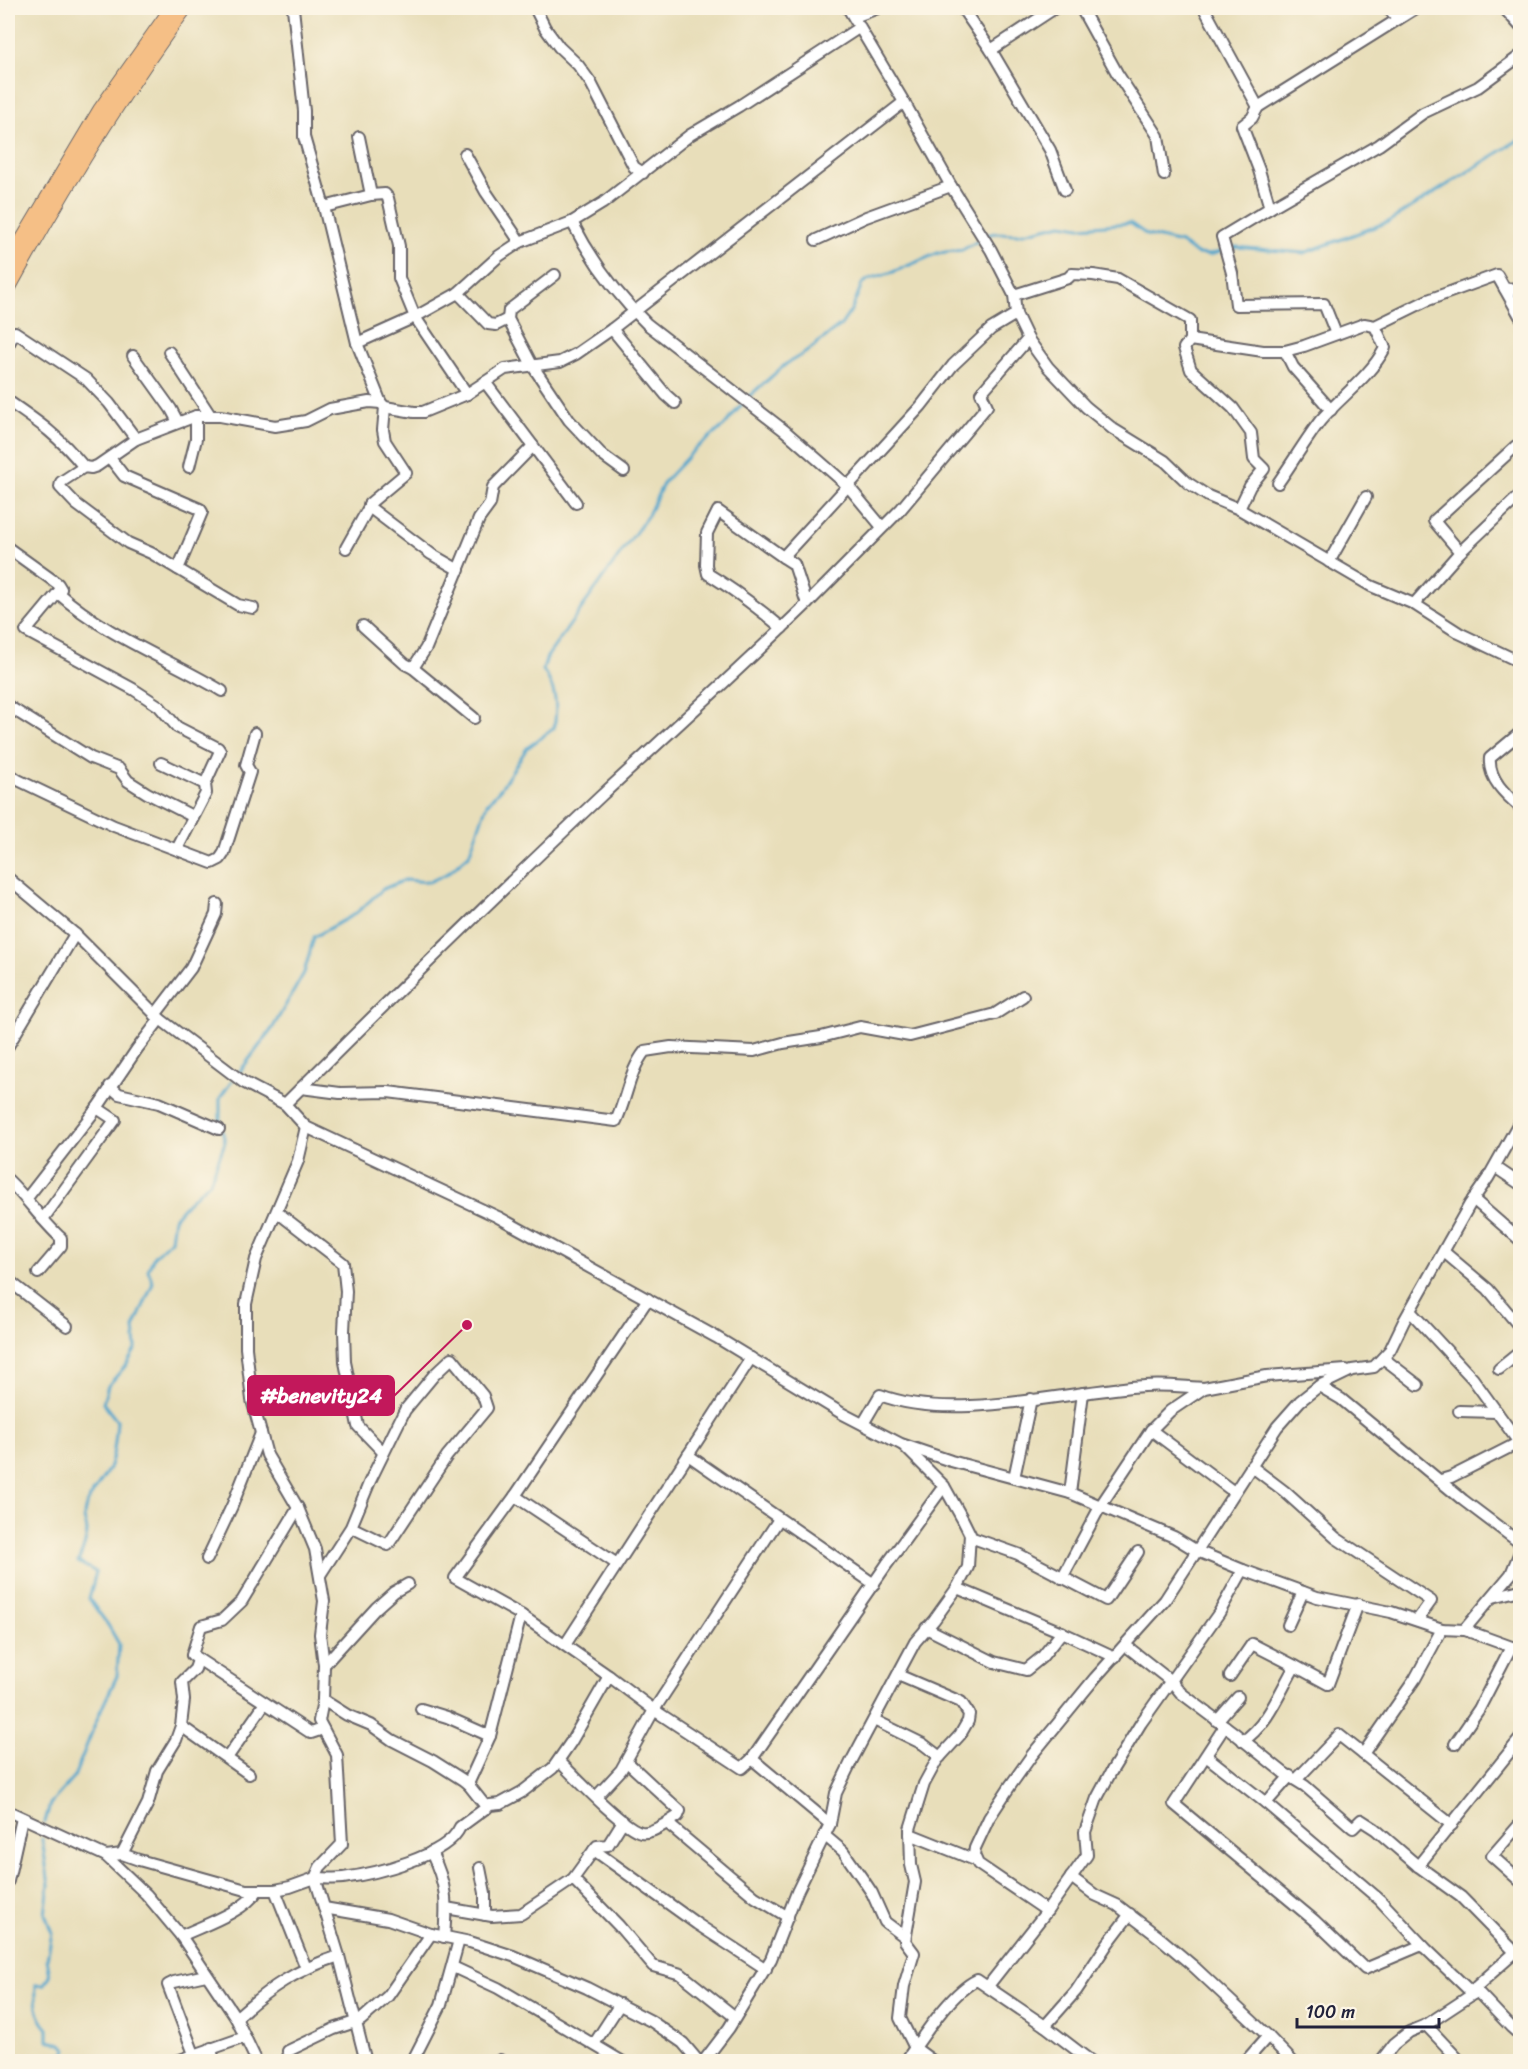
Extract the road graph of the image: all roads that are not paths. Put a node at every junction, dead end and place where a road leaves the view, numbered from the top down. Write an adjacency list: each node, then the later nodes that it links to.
1 (172, 8): 32 (main road)
2 (185, 8): 35 (main road)
3 (293, 8): 27 (street)
4 (535, 8): 22 (street)
5 (878, 8): 13 (street)
6 (962, 8): 16 (street)
7 (1055, 8): 16 (street)
8 (1081, 8): 23 (street)
9 (1204, 8): 19 (street)
10 (1388, 8): 14 (street)
11 (1416, 8): 14 (street)
12 (1504, 8): 15 (street)
13 (854, 17): 18 (street); 22 (street)
14 (1398, 19): 19 (street)
15 (1521, 26)
16 (991, 50): 25 (street)
17 (1521, 56): 28 (street)
18 (904, 102): 24 (street); 39 (street)
19 (1258, 106): 28 (street)
20 (359, 137): 26 (street)
21 (465, 154): 31 (street)
22 (638, 170): 29 (street)
23 (1164, 175)
24 (951, 186): 30 (street); 38 (street)
25 (1065, 190)
26 (371, 195): 27 (street); 42 (street)
27 (324, 207): 49 (street)
28 (1270, 208): 46 (street)
29 (572, 222): 31 (street); 39 (street)
30 (816, 240)
31 (520, 242): 37 (street)
32 (8, 264)
33 (555, 275): 43 (street)
34 (1521, 288): 36 (street)
35 (8, 289)
36 (1505, 289): 41 (street); 44 (street)
37 (458, 293): 42 (street); 43 (street)
38 (1014, 295): 40 (street); 48 (street)
39 (634, 311): 45 (street); 72 (street)
40 (1016, 314): 47 (street); 72 (street)
41 (1521, 316)
42 (415, 317): 49 (street); 56 (street)
43 (508, 319): 54 (street)
44 (1375, 326): 46 (street); 60 (street)
45 (612, 329): 54 (street); 58 (street)
46 (1336, 334): 51 (street)
47 (1028, 339): 77 (street); 78 (street)
48 (1190, 340): 51 (street); 77 (street)
49 (357, 343): 59 (street)
50 (8, 345): 64 (street)
51 (1285, 351): 60 (street)
52 (169, 352): 61 (street)
53 (133, 356): 63 (street)
54 (532, 364): 55 (street); 70 (street)
55 (485, 382): 56 (street); 66 (street)
56 (467, 394): 59 (street)
57 (8, 401): 68 (street)
58 (675, 403)
59 (383, 405): 61 (street); 76 (street)
60 (1331, 410): 71 (street)
61 (210, 415): 62 (street)
62 (196, 416): 63 (street); 69 (street)
63 (178, 422): 64 (street)
64 (136, 439): 67 (street)
65 (1515, 446): 81 (street)
66 (533, 447): 75 (street); 85 (street)
67 (110, 458): 68 (street); 84 (street)
68 (84, 467): 84 (street)
69 (189, 467)
70 (624, 471)
71 (1278, 483)
72 (848, 486): 78 (street); 82 (street)
73 (1521, 495): 81 (street)
74 (1366, 497): 83 (street)
75 (576, 503)
76 (369, 507): 80 (street); 85 (street)
77 (1239, 509): 83 (street)
78 (882, 527): 87 (street)
79 (8, 548): 86 (street)
80 (346, 548)
81 (1460, 552): 88 (street)
82 (783, 557): 87 (street); 91 (street)
83 (1329, 562): 88 (street)
84 (178, 569): 89 (street)
85 (459, 570): 93 (street)
86 (58, 593): 94 (street); 101 (street)
87 (807, 604): 91 (street)
88 (1414, 604): 92 (street)
89 (253, 608)
90 (363, 626): 93 (street)
91 (782, 628): 112 (street)
92 (1521, 662)
93 (413, 668): 96 (street)
94 (222, 691)
95 (8, 706): 103 (street)
96 (474, 718)
97 (255, 733): 104 (street)
98 (1521, 733): 102 (street)
99 (161, 763): 101 (street)
100 (8, 772): 104 (street)
101 (205, 784): 103 (street)
102 (1521, 807)
103 (192, 816): 104 (street)
104 (177, 849)
105 (8, 878): 107 (street)
106 (217, 904): 109 (street)
107 (75, 934): 109 (street); 110 (street)
108 (1023, 996): 112 (street)
109 (158, 1017): 111 (street); 113 (street)
110 (8, 1046)
111 (110, 1086): 114 (street); 117 (street)
112 (301, 1088): 113 (street)
113 (285, 1104): 116 (street)
114 (97, 1108): 121 (street); 124 (street)
115 (1520, 1125): 118 (street)
116 (306, 1127): 123 (street); 129 (street)
117 (219, 1129)
118 (1495, 1167): 120 (street); 122 (street)
119 (8, 1180): 121 (street)
120 (1521, 1184)
121 (27, 1198): 124 (street)
122 (1473, 1199): 125 (street); 126 (street)
123 (277, 1212): 147 (street); 150 (street)
124 (43, 1219): 127 (street)
125 (1521, 1240)
126 (1444, 1252): 130 (street); 132 (street)
127 (38, 1273)
128 (8, 1280): 131 (street)
129 (648, 1299): 134 (street); 158 (street)
130 (1410, 1311): 135 (street); 144 (street)
131 (67, 1326)
132 (1521, 1327)
133 (1521, 1352): 136 (street)
134 (751, 1358): 145 (street); 151 (street)
135 (1383, 1358): 137 (street); 138 (street)
136 (1499, 1369)
137 (1352, 1370): 139 (street); 140 (street)
138 (1418, 1385)
139 (1319, 1386): 152 (street); 154 (street)
140 (1204, 1388): 141 (street); 146 (street)
141 (1083, 1394): 142 (street); 157 (street)
142 (1031, 1399): 145 (street); 153 (street)
143 (1459, 1412): 144 (street)
144 (1497, 1412): 149 (street)
145 (863, 1424): 148 (street)
146 (1151, 1430): 156 (street); 159 (street)
147 (261, 1433): 160 (street); 168 (street)
148 (901, 1444): 153 (street); 155 (street)
149 (1520, 1444): 154 (street)
150 (383, 1452): 162 (street); 162 (street)
151 (688, 1455): 161 (street); 169 (street)
152 (1251, 1466): 156 (street); 181 (street)
153 (1014, 1478): 157 (street)
154 (1441, 1480): 164 (street)
155 (944, 1486): 163 (street); 174 (street)
156 (1234, 1492): 165 (street)
157 (1070, 1494): 159 (street)
158 (515, 1496): 169 (street); 180 (street)
159 (1101, 1505): 165 (street); 172 (street)
160 (298, 1508): 171 (street); 191 (street)
161 (779, 1519): 174 (street); 202 (street)
162 (351, 1527): 171 (street)
163 (970, 1538): 172 (street); 175 (street)
164 (1521, 1544)
165 (1197, 1551): 170 (street); 188 (street)
166 (1138, 1552): 172 (street)
167 (1521, 1552): 178 (street)
168 (207, 1560)
169 (617, 1564): 187 (street)
170 (1243, 1570): 177 (street); 197 (street)
171 (320, 1575): 192 (street)
172 (1062, 1578)
173 (408, 1584): 192 (street)
174 (874, 1584): 215 (street)
175 (957, 1588): 183 (street); 186 (street)
176 (1521, 1590): 178 (street)
177 (1303, 1592): 179 (street); 182 (street)
178 (1492, 1597): 185 (street)
179 (1358, 1604): 181 (street); 193 (street)
180 (521, 1616): 187 (street); 207 (street)
181 (1418, 1619): 184 (street)
182 (1288, 1625)
183 (926, 1628): 186 (street); 194 (street)
184 (1442, 1629): 185 (street); 211 (street)
185 (1464, 1630): 189 (street)
186 (1062, 1632): 190 (street)
187 (565, 1645): 195 (street)
188 (1125, 1645): 190 (street); 197 (street)
189 (1516, 1648): 210 (street)
190 (1115, 1657): 237 (street)
191 (198, 1660): 200 (street); 205 (street)
192 (324, 1665): 199 (street)
193 (1295, 1666): 196 (street); 209 (street)
194 (898, 1675): 203 (street); 212 (street)
195 (609, 1676): 202 (street); 216 (street)
196 (1230, 1676)
197 (1172, 1682): 204 (street); 240 (street)
198 (1238, 1697): 204 (street)
199 (323, 1700): 206 (street); 220 (street)
200 (265, 1703): 206 (street); 214 (street)
201 (422, 1709): 207 (street)
202 (654, 1710): 215 (street); 217 (street)
203 (874, 1720): 212 (street); 228 (street)
204 (1221, 1723): 209 (street); 213 (street)
205 (182, 1726): 214 (street); 235 (street)
206 (323, 1729): 241 (street)
207 (490, 1736): 220 (street)
208 (1521, 1739): 230 (street)
209 (1242, 1741): 219 (street)
210 (1455, 1744)
211 (1363, 1754): 219 (street); 230 (street)
212 (940, 1756): 231 (street)
213 (1206, 1756): 222 (street); 258 (street)
214 (227, 1758): 218 (street)
215 (752, 1759): 228 (street)
216 (559, 1761): 221 (street); 223 (street)
217 (626, 1761): 221 (street); 227 (street)
218 (249, 1774)
219 (1293, 1778): 222 (street); 238 (street)
220 (468, 1784): 223 (street)
221 (596, 1797): 226 (street)
222 (1266, 1803): 258 (street)
223 (487, 1808): 234 (street)
224 (8, 1811): 225 (street)
225 (22, 1818): 236 (street); 243 (street)
226 (623, 1821): 227 (street); 233 (street)
227 (667, 1823): 252 (street)
228 (830, 1824): 232 (street)
229 (1521, 1824): 244 (street)
230 (1452, 1825): 238 (street)
231 (910, 1834): 237 (street); 256 (street)
232 (824, 1835): 252 (street); 256 (street)
233 (594, 1850): 242 (street); 263 (street)
234 (431, 1852): 241 (street); 248 (street)
235 (122, 1854): 236 (street); 246 (street)
236 (106, 1856): 254 (street)
237 (975, 1860): 249 (street)
238 (1418, 1866): 259 (street)
239 (480, 1868): 251 (street)
240 (1071, 1877): 249 (street); 250 (street)
241 (315, 1878): 245 (street); 247 (street)
242 (573, 1880): 251 (street); 268 (street)
243 (8, 1881)
244 (1521, 1881)
245 (275, 1890): 246 (street); 262 (street)
246 (257, 1891): 254 (street)
247 (324, 1908): 253 (street); 260 (street)
248 (446, 1908): 251 (street); 255 (street)
249 (1047, 1911): 265 (street)
250 (1130, 1914): 272 (street); 274 (street)
251 (485, 1915)
252 (788, 1917): 263 (street)
253 (431, 1934): 255 (street); 270 (street)
254 (181, 1936): 264 (street)
255 (444, 1937): 257 (street)
256 (906, 1937): 278 (street)
257 (459, 1940): 261 (street); 267 (street)
258 (1424, 1947): 266 (street)
259 (1518, 1950): 266 (street)
260 (339, 1956): 262 (street); 270 (street)
261 (453, 1966): 276 (street); 286 (street)
262 (306, 1968): 269 (street)
263 (766, 1969): 268 (street)
264 (206, 1975): 269 (street); 280 (street)
265 (988, 1986): 272 (street); 278 (street)
266 (1474, 1991): 271 (street); 273 (street)
267 (620, 2004): 276 (street); 288 (street)
268 (735, 2017): 288 (street)
269 (236, 2018): 275 (street)
270 (356, 2023): 279 (street); 285 (street)
271 (1426, 2025): 281 (street); 294 (street)
272 (1045, 2026): 291 (street)
273 (1521, 2035)
274 (1268, 2036): 292 (street); 293 (street)
275 (245, 2037): 277 (street); 284 (street)
276 (594, 2044): 287 (street)
277 (211, 2048): 280 (street); 283 (street)
278 (915, 2048): 289 (street); 290 (street)
279 (288, 2051)
280 (194, 2054): 282 (street)
281 (1384, 2060)
282 (174, 2061)
283 (214, 2061)
284 (257, 2061)
285 (366, 2061)
286 (412, 2061)
287 (623, 2061)
288 (701, 2061)
289 (905, 2061)
290 (934, 2061)
291 (1092, 2061)
292 (1245, 2061)
293 (1293, 2061)
294 (1461, 2061)

